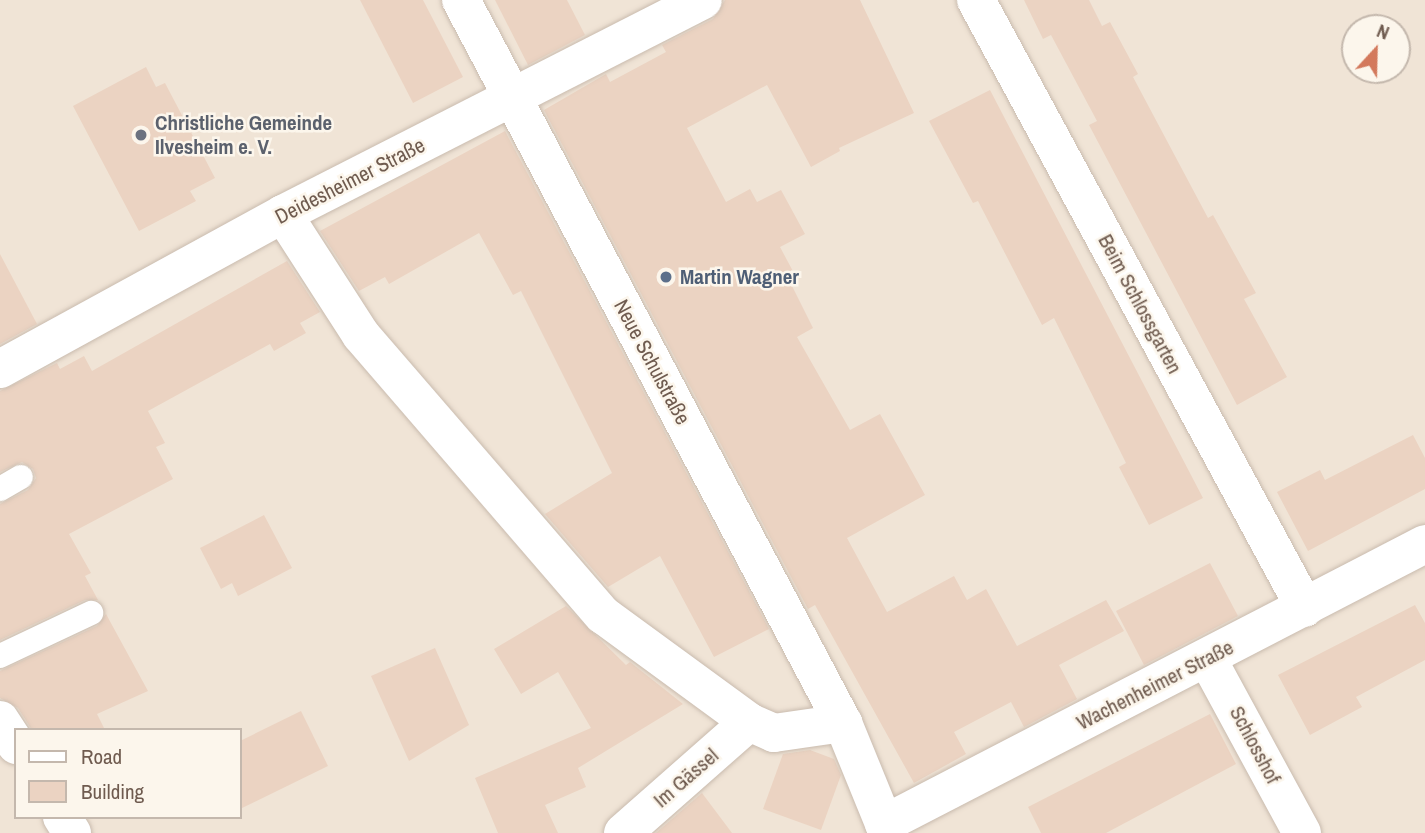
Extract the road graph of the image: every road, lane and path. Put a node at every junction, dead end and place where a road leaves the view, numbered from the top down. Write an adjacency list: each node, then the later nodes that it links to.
1 (461, 0): 4 (street, Neue Schulstraße)
2 (703, 0): 4 (street, Deidesheimer Straße)
3 (976, 0): 8 (street, Beim Schlossgarten)
4 (513, 98): 5 (street, Deidesheimer Straße); 14 (street, Neue Schulstraße)
5 (283, 214): 6 (street, Deidesheimer Straße); 13 (street)
6 (0, 369)
7 (1425, 544): 8 (street, Wachenheimer Straße)
8 (1305, 608): 11 (street, Wachenheimer Straße)
9 (91, 613): 10 (lane)
10 (0, 656)
11 (1208, 658): 16 (street, Wachenheimer Straße); 18 (street, Schlosshof)
12 (0, 720): 15 (street)
13 (749, 722): 14 (street); 17 (street, Im Gässel)
14 (843, 723): 16 (street, Neue Schulstraße)
15 (14, 742)
16 (886, 828)
17 (623, 833)
18 (1302, 833)

